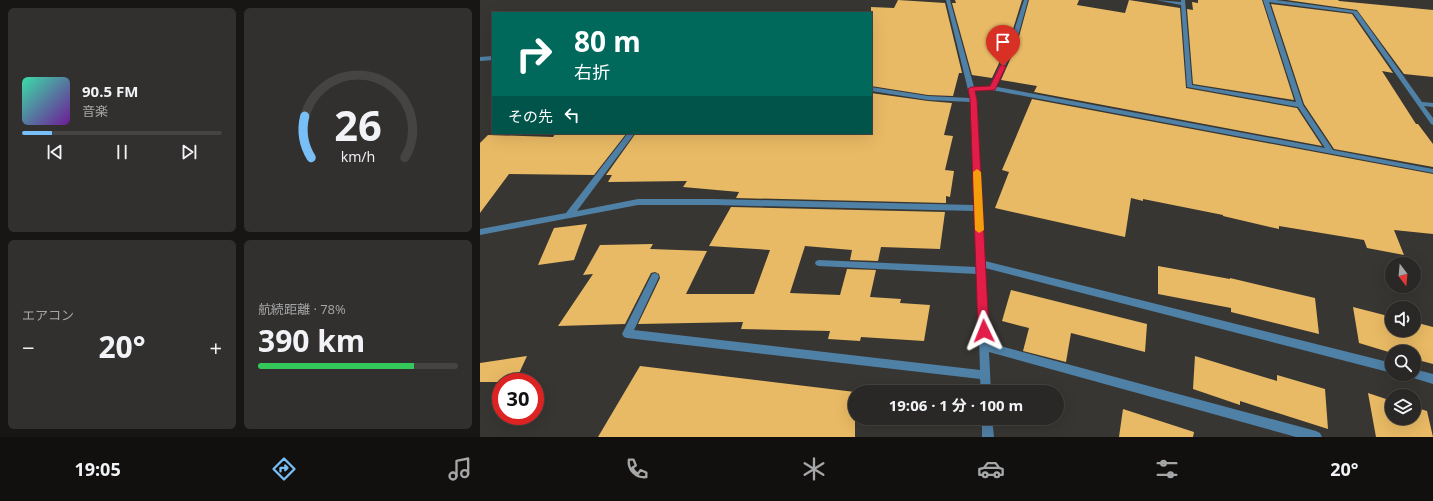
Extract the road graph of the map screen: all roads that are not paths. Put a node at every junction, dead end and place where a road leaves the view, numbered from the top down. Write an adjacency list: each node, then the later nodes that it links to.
1 (948, 0): 11 (street)
2 (1026, 0): 9 (street)
3 (1158, 0): 5 (street)
4 (1265, 0): 6 (street); 14 (street)
5 (1183, 2): 14 (street)
6 (1304, 3): 13 (street)
7 (492, 58): 8 (street)
8 (480, 59)
9 (992, 88): 11 (street); 18 (street)
10 (872, 89): 12 (street)
11 (971, 89): 12 (street)
12 (974, 100): 20 (street)
13 (1420, 104): 15 (street); 16 (street)
14 (1300, 105): 18 (street)
15 (1433, 105)
16 (1433, 122)
17 (631, 134): 21 (street)
18 (1331, 152): 19 (street)
19 (1433, 171)
20 (979, 208): 21 (street); 24 (street)
21 (569, 215): 22 (street)
22 (480, 232)
23 (819, 263): 24 (street)
24 (981, 267): 26 (street); 27 (street)
25 (655, 277): 28 (street)
26 (984, 346): 28 (street); 34 (street)
27 (1385, 366)
28 (986, 375): 31 (street)
29 (1421, 376): 30 (street)
30 (1433, 379)
31 (986, 385)
32 (987, 425): 33 (street)
33 (988, 437)
34 (1316, 437)

